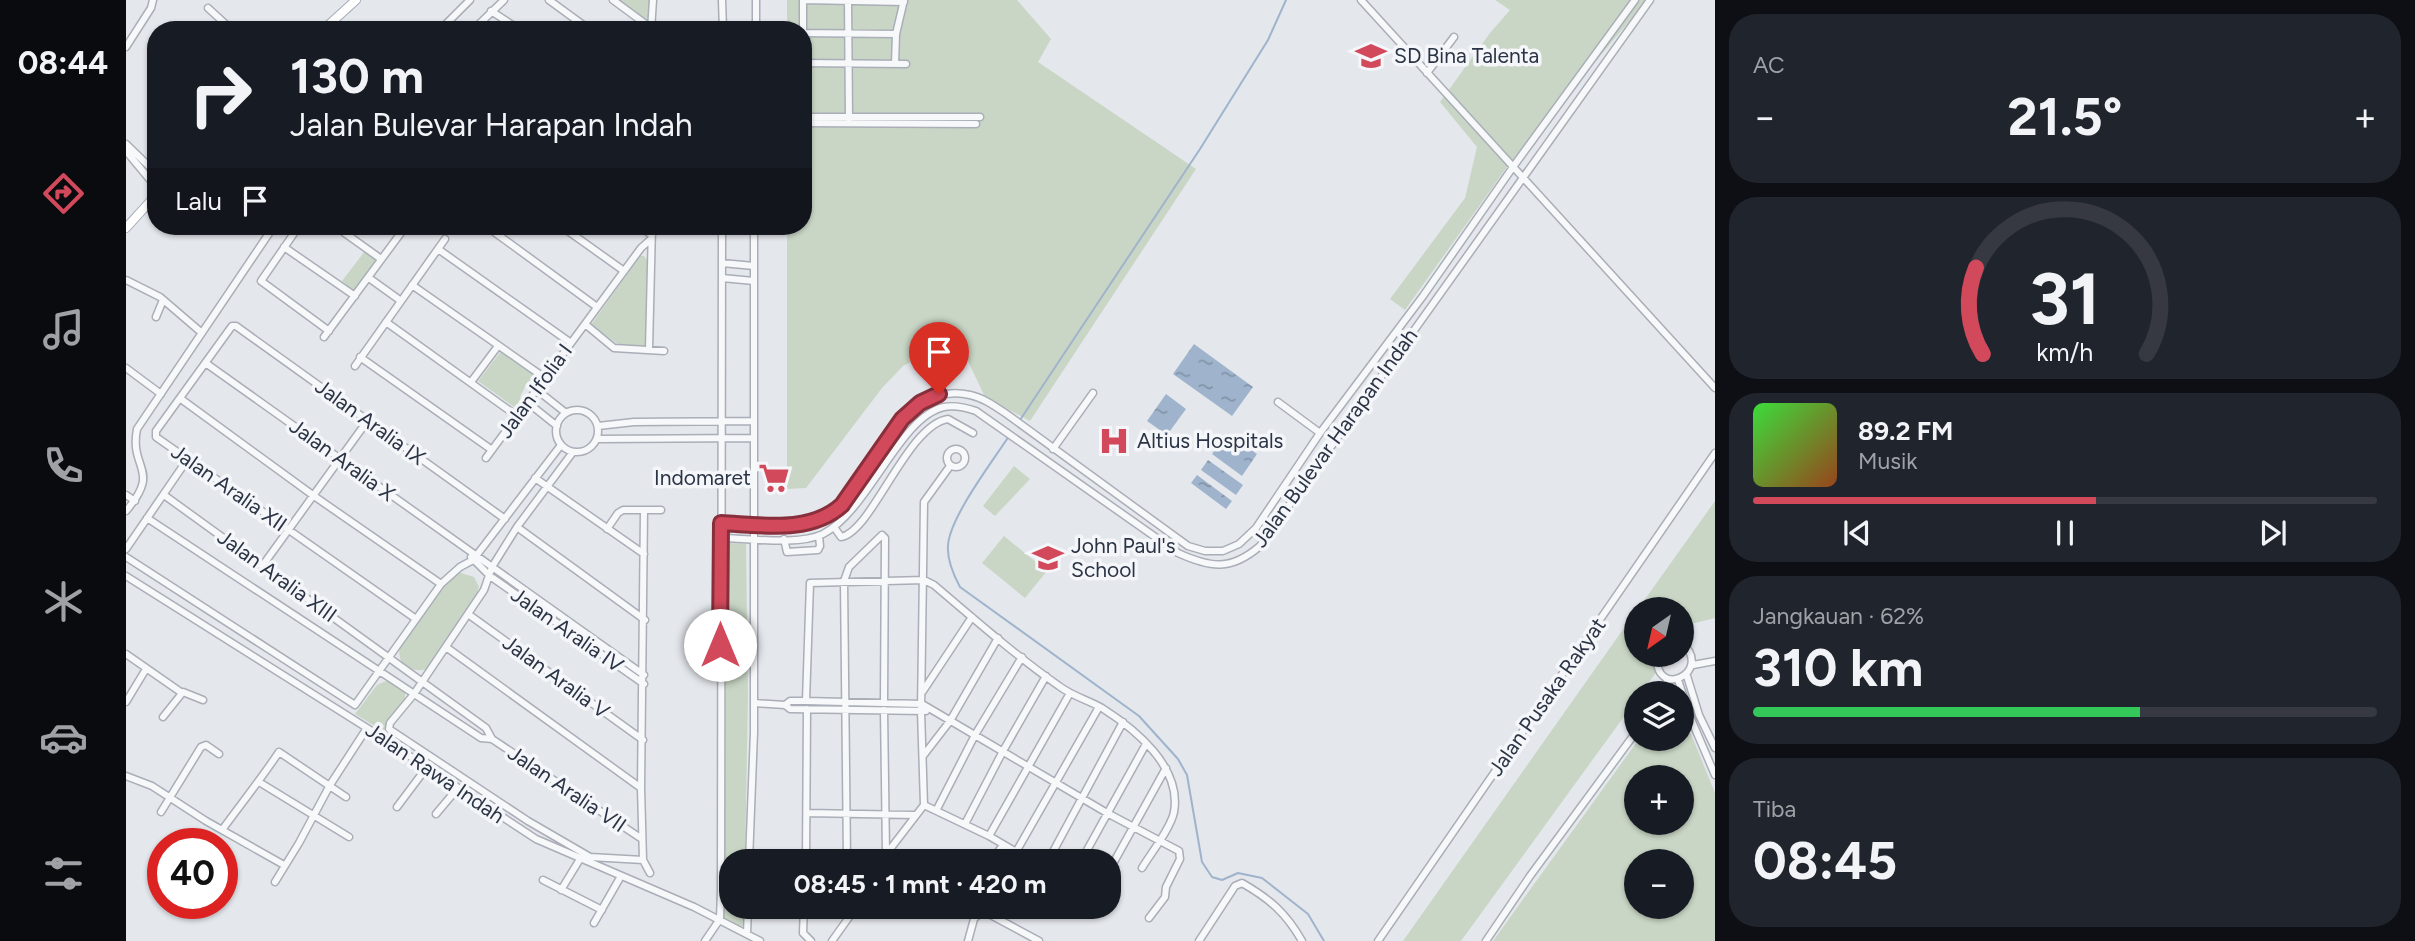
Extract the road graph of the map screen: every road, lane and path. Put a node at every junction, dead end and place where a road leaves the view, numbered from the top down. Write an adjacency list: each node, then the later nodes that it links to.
1 (153, 0): 34 (street)
2 (356, 0): 20 (main road)
3 (470, 0): 21 (street)
4 (504, 0): 18 (street)
5 (549, 0): 24 (street)
6 (613, 0): 25 (street)
7 (653, 0): 26 (street)
8 (723, 0): 27 (street)
9 (756, 0): 28 (street)
10 (803, 0): 14 (street); 29 (street)
11 (1361, 0): 39 (street)
12 (1634, 0): 50 (street, Jalan Bulevar Harapan Indah)
13 (1650, 0): 52 (street, Jalan Bulevar Harapan Indah)
14 (848, 1): 15 (street); 31 (street)
15 (888, 1): 16 (street)
16 (904, 1): 32 (street)
17 (208, 8): 19 (street)
18 (491, 10): 22 (street); 23 (street)
19 (222, 21)
20 (333, 21)
21 (449, 21)
22 (481, 21)
23 (507, 21)
24 (578, 21)
25 (641, 21)
26 (652, 21)
27 (723, 21)
28 (756, 21)
29 (803, 21)
30 (812, 31): 31 (street)
31 (849, 33): 32 (street); 36 (street)
32 (896, 34): 37 (street)
33 (1454, 37): 39 (street)
34 (126, 47)
35 (812, 63): 36 (street)
36 (849, 63): 37 (street); 42 (street)
37 (895, 64): 38 (street)
38 (906, 64)
39 (1427, 73): 50 (street)
40 (980, 117): 42 (street)
41 (812, 118): 42 (street)
42 (849, 120): 43 (street); 44 (street)
43 (812, 122)
44 (976, 124)
45 (126, 144): 47 (street)
46 (126, 152): 48 (street)
47 (141, 157): 48 (street); 49 (street)
48 (135, 163): 51 (street)
49 (147, 163)
50 (1513, 167): 52 (street); 116 (street, Jalan Bulevar Harapan Indah)
51 (147, 177)
52 (1522, 177): 98 (street); 156 (street, Jalan Bulevar Harapan Indah)
53 (147, 205): 54 (main road)
54 (126, 228)
55 (268, 235): 86 (street)
56 (293, 235): 66 (street)
57 (348, 235): 68 (street)
58 (399, 235): 68 (street)
59 (498, 235): 80 (street)
60 (574, 235): 71 (street)
61 (649, 235): 64 (street)
62 (722, 235): 69 (street)
63 (754, 235): 70 (street)
64 (651, 237): 71 (street, Jalan Ifolia I); 90 (street)
65 (445, 239): 67 (street)
66 (284, 247): 77 (street); 85 (street)
67 (438, 249): 76 (street); 88 (street)
68 (382, 259): 72 (street)
69 (722, 263): 70 (street); 73 (street)
70 (754, 266): 75 (street)
71 (624, 271): 80 (street, Jalan Ifolia I)
72 (369, 278): 77 (street); 79 (street)
73 (722, 278): 75 (street); 111 (street)
74 (126, 279): 78 (street)
75 (754, 281): 110 (street)
76 (412, 285): 79 (street); 89 (street)
77 (355, 296): 85 (street)
78 (163, 300): 81 (street); 86 (street)
79 (401, 301): 82 (street)
80 (597, 307): 83 (street, Jalan Ifolia I)
81 (156, 317)
82 (386, 322): 92 (street); 97 (street)
83 (585, 324): 88 (street, Jalan Ifolia I); 90 (street)
84 (235, 325): 93 (street, Jalan Aralia XII); 109 (street, Jalan Aralia IX)
85 (329, 331): 87 (street)
86 (202, 333): 101 (street)
87 (324, 337)
88 (571, 343): 96 (street, Jalan Ifolia I)
89 (498, 346): 96 (street); 97 (street)
90 (649, 349): 91 (street)
91 (664, 351)
92 (360, 358): 94 (street); 123 (street)
93 (206, 363): 102 (street, Jalan Aralia XII); 126 (street, Jalan Aralia X)
94 (355, 366)
95 (126, 369): 101 (street)
96 (545, 378): 99 (street, Jalan Ifolia I)
97 (471, 383): 107 (street)
98 (1715, 388)
99 (537, 390): 103 (street, Jalan Ifolia I); 106 (street)
100 (1093, 393): 122 (street)
101 (161, 394): 137 (street)
102 (181, 399): 128 (street, Jalan Aralia XII); 136 (street)
103 (527, 402): 107 (street, Jalan Ifolia I); 112 (street)
104 (1278, 402): 116 (street)
105 (944, 407): 108 (street); 114 (street); 132 (street, Jalan Bulevar Harapan Indah)
106 (566, 413): 112 (street); 113 (street)
107 (517, 416): 123 (street, Jalan Ifolia I)
108 (946, 419): 115 (street); 119 (street)
109 (368, 421): 126 (street); 143 (street, Jalan Aralia IX)
110 (753, 421): 111 (street); 118 (street)
111 (721, 422): 113 (street); 117 (street)
112 (557, 426): 121 (street)
113 (598, 426): 120 (street)
114 (910, 431): 119 (street); 141 (street)
115 (973, 433)
116 (1320, 433): 151 (street, Jalan Bulevar Harapan Indah)
117 (721, 437): 118 (street); 120 (street); 145 (street)
118 (753, 438): 146 (street)
119 (919, 438): 144 (street)
120 (597, 439): 124 (street)
121 (561, 446): 124 (street); 131 (street)
122 (1053, 449): 130 (street, Jalan Bulevar Harapan Indah); 146 (street, Jalan Bulevar Harapan Indah)
123 (492, 450): 127 (street, Jalan Ifolia I)
124 (573, 452): 133 (street)
125 (1715, 453): 290 (street, Jalan Pusaka Rakyat)
126 (341, 458): 136 (street); 160 (street, Jalan Aralia X)
127 (486, 458)
128 (187, 460): 135 (street); 150 (street, Jalan Aralia XII)
129 (950, 466): 166 (street)
130 (1087, 474): 132 (street); 151 (street, Jalan Bulevar Harapan Indah)
131 (535, 478): 133 (street); 143 (street)
132 (1080, 484): 156 (street, Jalan Bulevar Harapan Indah)
133 (546, 485): 147 (street); 149 (street)
134 (126, 495): 137 (street)
135 (164, 495): 142 (street); 161 (street, Jalan Aralia XIII)
136 (314, 496): 150 (street); 168 (street)
137 (135, 501): 140 (street)
138 (644, 510): 139 (street); 149 (street); 158 (street)
139 (661, 510)
140 (126, 511)
141 (851, 511): 144 (street); 148 (street)
142 (147, 518): 157 (street); 183 (street, Jalan Aralia VII)
143 (505, 519): 160 (street)
144 (862, 520): 148 (street)
145 (721, 523): 146 (street, Jalan Bulevar Harapan Indah); 153 (street)
146 (754, 524): 154 (street)
147 (517, 527): 162 (street); 172 (street)
148 (834, 527): 152 (street)
149 (607, 529): 158 (street)
150 (289, 530): 161 (street); 171 (street, Jalan Aralia XII)
151 (1168, 532): 156 (street)
152 (820, 536): 155 (street); 155 (street)
153 (720, 538): 154 (street); 250 (street)
154 (753, 538): 155 (street); 197 (street)
155 (784, 540)
156 (1161, 542)
157 (126, 549)
158 (644, 554): 172 (street)
159 (126, 557): 183 (street)
160 (475, 558): 162 (street); 164 (street, Jalan Aralia IV); 168 (street)
161 (263, 565): 177 (street, Jalan Aralia XIII)
162 (492, 567): 164 (street); 184 (street)
163 (126, 576): 206 (street, Jalan Rawa Indah)
164 (491, 576): 169 (street); 190 (street, Jalan Aralia IV)
165 (844, 580): 167 (street); 167 (street); 198 (street); 200 (street)
166 (924, 580): 167 (street); 170 (street); 191 (street)
167 (885, 583): 199 (street)
168 (441, 584): 171 (street)
169 (468, 614): 174 (street); 209 (street, Jalan Aralia V)
170 (972, 617): 173 (street); 191 (street)
171 (416, 619): 177 (street)
172 (645, 620): 184 (street)
173 (998, 638): 176 (street); 204 (street)
174 (446, 648): 189 (street); 224 (street)
175 (126, 654): 182 (street)
176 (1022, 657): 185 (street); 207 (street)
177 (388, 658): 183 (street); 189 (street, Jalan Aralia XIII)
178 (1715, 662): 179 (street)
179 (1694, 665)
180 (1657, 667): 187 (street)
181 (1692, 667): 186 (street)
182 (146, 669): 192 (street); 196 (street)
183 (379, 669): 194 (street, Jalan Aralia VII)
184 (644, 675): 190 (street)
185 (1046, 676): 193 (street); 213 (street)
186 (1688, 676): 188 (street); 212 (street)
187 (1668, 679): 188 (street)
188 (1678, 680): 219 (street)
189 (422, 682): 194 (street); 208 (street, Jalan Aralia VII)
190 (644, 684): 209 (street)
191 (923, 692): 202 (street)
192 (182, 693): 195 (street); 203 (street)
193 (1070, 693): 201 (street); 217 (street)
194 (414, 694): 208 (street, Jalan Aralia VII); 263 (street)
195 (203, 700)
196 (126, 702)
197 (754, 703): 198 (street); 251 (street)
198 (806, 705): 200 (street); 233 (street)
199 (884, 706): 200 (street); 202 (street); 234 (street)
200 (846, 707): 237 (street)
201 (1100, 707): 205 (street); 222 (street)
202 (922, 708): 204 (street); 215 (street)
203 (163, 717)
204 (950, 721): 207 (street); 215 (street)
205 (1123, 722): 210 (street); 228 (street)
206 (367, 728): 216 (street, Jalan Rawa Indah); 223 (street)
207 (975, 735): 213 (street); 231 (street)
208 (492, 739): 247 (street, Jalan Aralia VII)
209 (643, 740): 224 (street)
210 (1146, 744): 218 (street); 235 (street)
211 (1624, 748): 291 (street)
212 (1715, 748)
213 (1003, 751): 217 (street); 240 (street)
214 (219, 754): 226 (street)
215 (922, 758): 229 (street)
216 (428, 767): 225 (street, Jalan Rawa Indah); 230 (street)
217 (1029, 767): 222 (street); 244 (street)
218 (1166, 768): 241 (street); 248 (street)
219 (1715, 775)
220 (126, 776): 226 (street)
221 (259, 782): 223 (street); 239 (street); 243 (street)
222 (1056, 782): 228 (street); 258 (street)
223 (330, 785): 227 (street); 239 (street)
224 (641, 788): 247 (street)
225 (457, 789): 236 (street); 262 (street, Jalan Rawa Indah)
226 (169, 796): 232 (street); 242 (street)
227 (346, 797)
228 (1081, 797): 235 (street); 259 (street)
229 (924, 805): 231 (street); 238 (street)
230 (397, 807)
231 (937, 809): 240 (street)
232 (161, 812)
233 (807, 813): 237 (street); 252 (street)
234 (885, 813): 237 (street); 238 (street); 254 (street)
235 (1107, 813): 241 (street); 260 (street)
236 (436, 814)
237 (847, 814): 253 (street)
238 (915, 815): 255 (street)
239 (314, 816): 245 (street); 264 (street)
240 (965, 824): 244 (street)
241 (1133, 827): 248 (street); 261 (street)
242 (219, 828)
243 (224, 828)
244 (989, 836): 249 (street)
245 (349, 837)
246 (238, 839): 264 (street)
247 (642, 839): 263 (street)
248 (1158, 842): 265 (street); 272 (street)
249 (1003, 845): 256 (street); 257 (street)
250 (720, 849)
251 (749, 849)
252 (806, 849)
253 (847, 849)
254 (886, 849)
255 (889, 849)
256 (1000, 849)
257 (1010, 849)
258 (1018, 849)
259 (1054, 849)
260 (1088, 849)
261 (1121, 849)
262 (580, 859): 267 (street, Jalan Rawa Indah); 270 (street)
263 (643, 860): 266 (street)
264 (284, 865): 269 (street)
265 (1142, 868)
266 (650, 873)
267 (621, 877): 271 (street); 273 (street, Jalan Rawa Indah)
268 (543, 880): 270 (street)
269 (275, 882)
270 (561, 890): 271 (street)
271 (602, 910): 280 (street)
272 (1149, 918)
273 (719, 919)
274 (720, 919): 281 (street, Jalan Rawa Indah); 282 (street)
275 (748, 919): 281 (street)
276 (804, 919): 284 (street)
277 (974, 919): 286 (street)
278 (998, 919): 287 (street)
279 (847, 920): 285 (street)
280 (594, 923)
281 (747, 934): 283 (street, Jalan Rawa Indah)
282 (705, 941)
283 (760, 941)
284 (811, 941)
285 (832, 941)
286 (968, 941)
287 (1040, 941)
288 (1199, 941): 289 (street)
289 (1302, 941)
290 (1378, 941)
291 (1486, 941)

